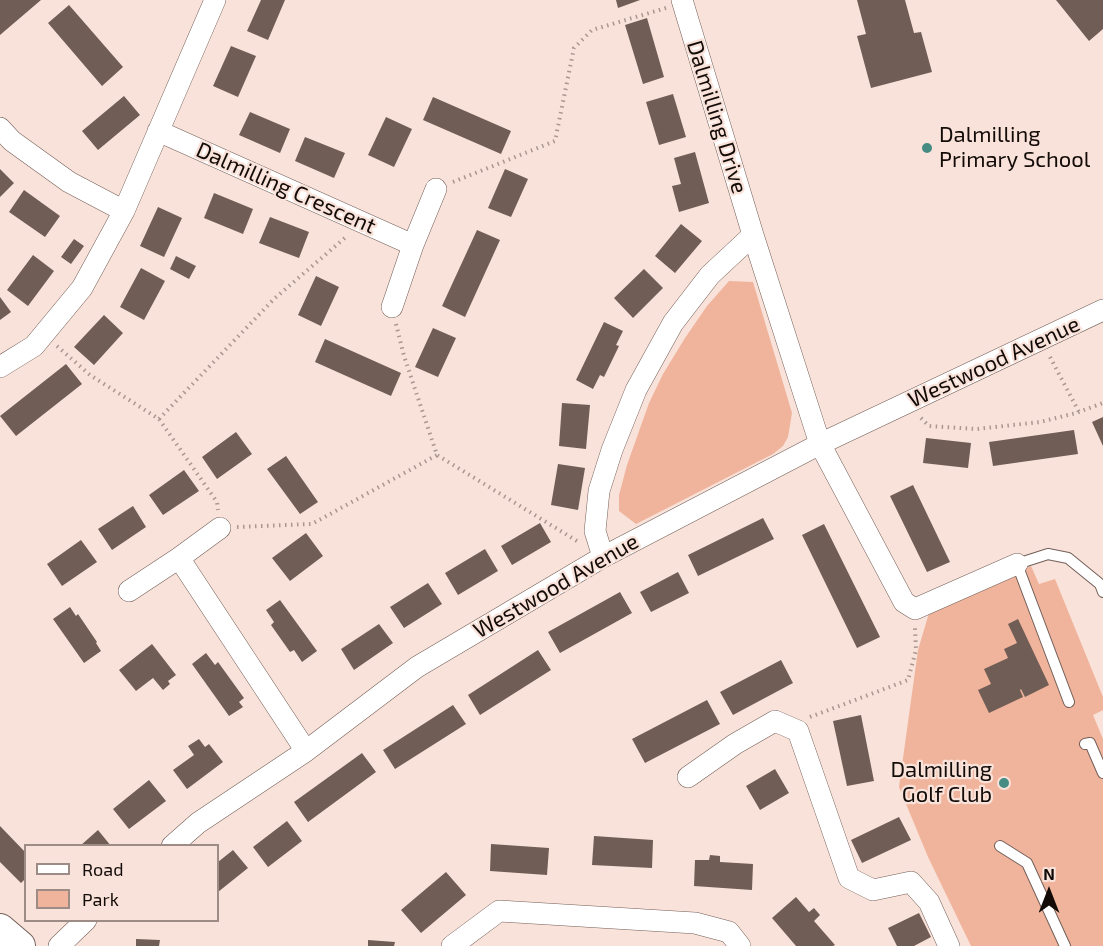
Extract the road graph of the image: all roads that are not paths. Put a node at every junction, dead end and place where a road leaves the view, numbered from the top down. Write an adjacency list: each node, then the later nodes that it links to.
1 (215, 0): 4 (street)
2 (682, 2): 7 (street, Dalmilling Drive)
3 (0, 128): 6 (street)
4 (158, 131): 6 (street); 8 (street, Dalmilling Crescent)
5 (436, 189): 8 (street)
6 (123, 211): 11 (street)
7 (753, 235): 12 (street, Dalmilling Drive); 14 (street)
8 (413, 245): 9 (street)
9 (392, 307)
10 (1103, 310): 12 (street, Westwood Avenue)
11 (0, 367)
12 (820, 444): 14 (street, Westwood Avenue); 16 (street)
13 (220, 528): 15 (street)
14 (603, 557): 21 (street, Westwood Avenue)
15 (179, 558): 17 (street); 21 (street)
16 (1017, 564): 18 (lane); 19 (lane)
17 (129, 591)
18 (1103, 592)
19 (1069, 702)
20 (1085, 744): 22 (lane)
21 (306, 751): 24 (street, Westwood Avenue)
22 (1103, 773)
23 (688, 777): 32 (street)
24 (174, 844)
25 (1000, 846): 33 (lane)
26 (85, 922): 29 (street)
27 (0, 929): 28 (street)
28 (20, 946)
29 (58, 946)
30 (452, 946): 31 (street)
31 (740, 946)
32 (949, 946)
33 (1065, 946)

